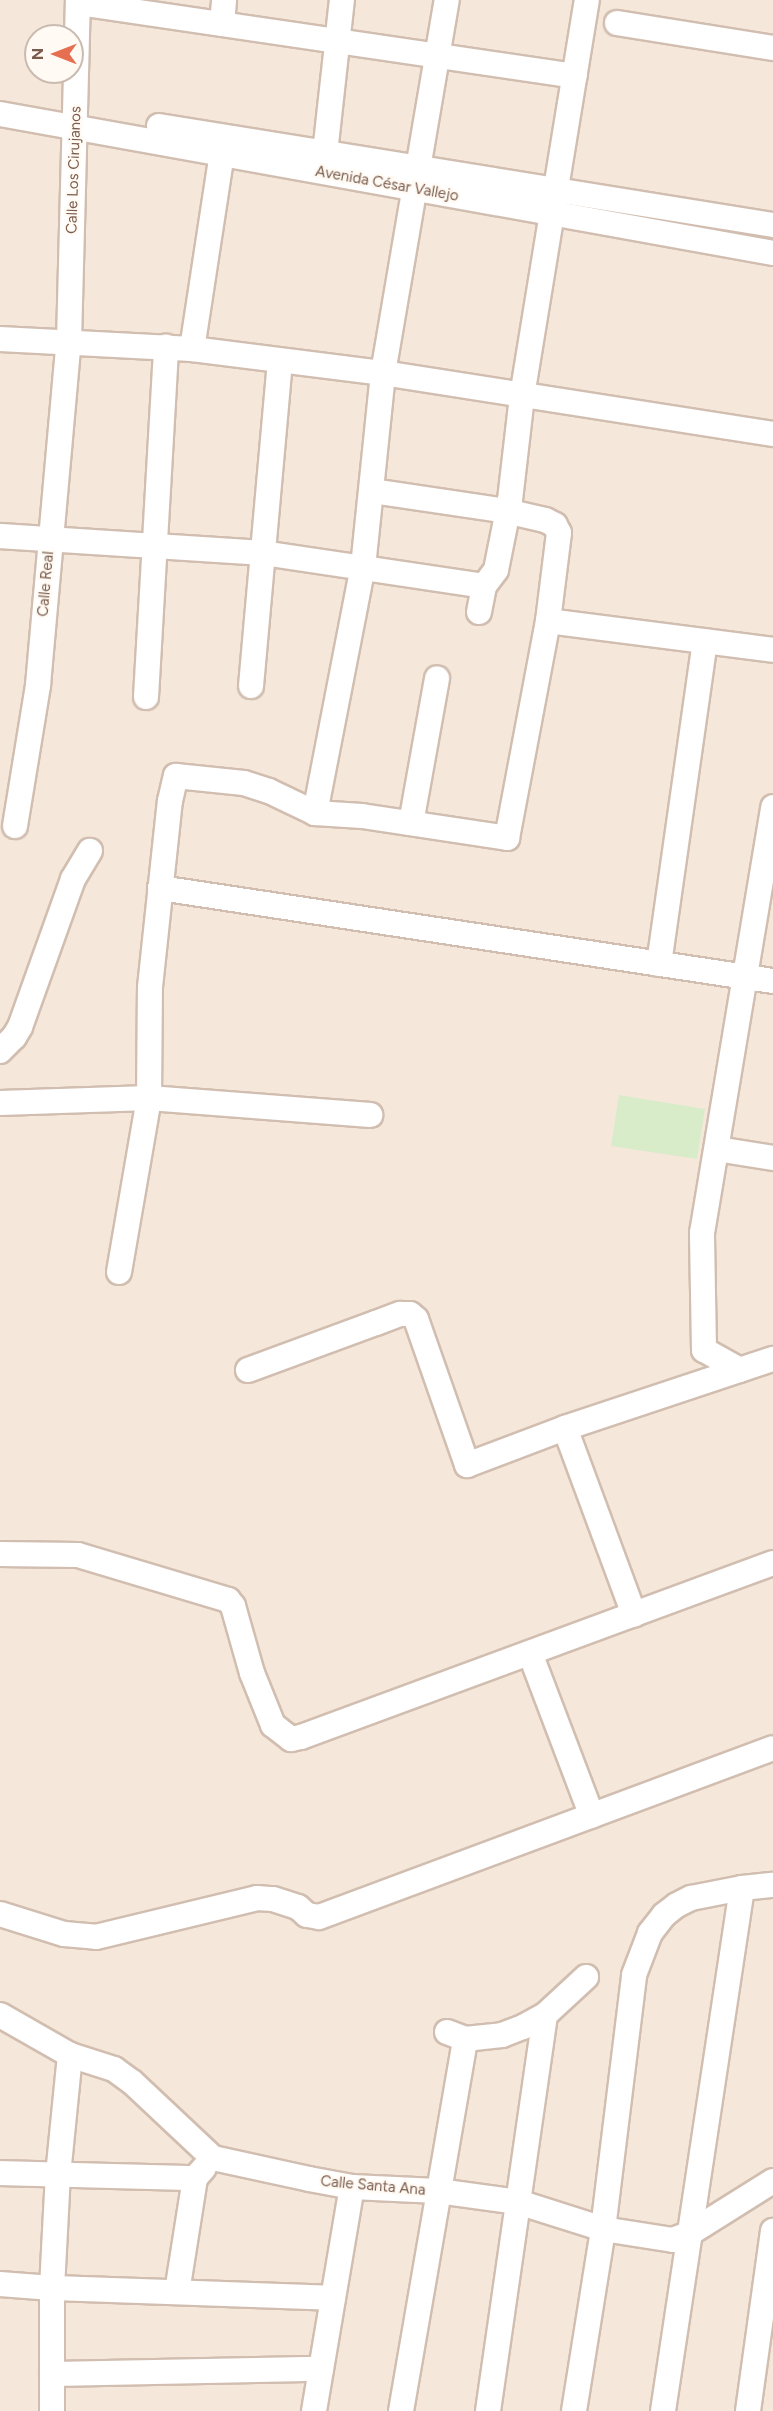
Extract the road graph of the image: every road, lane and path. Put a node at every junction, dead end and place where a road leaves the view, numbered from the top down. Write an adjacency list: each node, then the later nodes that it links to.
1 (224, 0): 7 (street)
2 (342, 0): 8 (street)
3 (447, 0): 10 (street)
4 (587, 0): 11 (street)
5 (78, 1): 7 (street); 13 (street, Calle Los Cirujanos)
6 (617, 23): 9 (street)
7 (222, 24): 8 (street)
8 (337, 41): 10 (street); 14 (street)
9 (773, 48)
10 (436, 56): 11 (street); 16 (street)
11 (575, 76): 17 (street)
12 (0, 113): 13 (street, Avenida César Vallejo)
13 (76, 122): 14 (street, Avenida César Vallejo); 15 (street, Avenida César Vallejo); 21 (street, Calle Los Cirujanos)
14 (325, 153): 16 (street, Avenida César Vallejo)
15 (222, 154): 16 (street, Avenida César Vallejo); 23 (street)
16 (416, 179): 17 (street, Avenida César Vallejo); 25 (street)
17 (553, 201): 18 (street, Avenida César Vallejo); 19 (street, Avenida César Vallejo); 26 (street)
18 (773, 225)
19 (773, 253)
20 (0, 339): 21 (street)
21 (69, 341): 22 (street); 31 (street, Calle Real)
22 (166, 347): 23 (street); 32 (street)
23 (192, 349): 24 (street)
24 (280, 362): 25 (street); 33 (street)
25 (383, 373): 26 (street); 28 (street)
26 (522, 396): 27 (street); 29 (street)
27 (773, 434)
28 (371, 491): 29 (street); 34 (street)
29 (507, 511): 35 (street); 37 (street)
30 (0, 536): 31 (street)
31 (50, 539): 32 (street); 46 (street, Calle Real)
32 (154, 546): 33 (street); 42 (street)
33 (263, 553): 34 (street); 41 (street)
34 (363, 567): 35 (street); 44 (street)
35 (484, 586): 36 (street)
36 (479, 612)
37 (548, 621): 38 (street); 45 (street)
38 (705, 641): 39 (street); 49 (street)
39 (773, 651)
40 (437, 678): 45 (street)
41 (251, 686)
42 (146, 697)
43 (773, 807): 50 (street)
44 (315, 813): 45 (street); 48 (street)
45 (411, 824)
46 (15, 826)
47 (90, 851): 52 (street)
48 (160, 888): 49 (street); 53 (street)
49 (659, 964): 50 (street)
50 (746, 977): 51 (street); 56 (street)
51 (773, 981)
52 (0, 1051)
53 (148, 1098): 54 (street); 55 (street); 58 (street)
54 (0, 1103)
55 (369, 1115)
56 (717, 1149): 57 (street); 61 (street)
57 (773, 1158)
58 (119, 1272)
59 (773, 1359): 61 (street)
60 (248, 1370): 62 (street)
61 (740, 1370): 62 (street)
62 (565, 1428): 65 (street)
63 (0, 1554): 66 (street)
64 (773, 1563): 65 (street)
65 (634, 1615): 66 (street)
66 (530, 1653): 68 (street)
67 (773, 1748): 68 (street)
68 (592, 1816): 71 (street)
69 (773, 1885): 70 (street)
70 (742, 1888): 84 (street); 86 (street)
71 (0, 1914)
72 (585, 1977): 74 (street)
73 (0, 2015): 75 (street)
74 (545, 2015): 82 (street); 83 (street)
75 (70, 2055): 76 (street); 78 (street)
76 (213, 2158): 79 (street); 81 (street, Calle Santa Ana)
77 (0, 2173): 78 (street)
78 (58, 2175): 79 (street); 88 (street)
79 (195, 2178): 89 (street)
80 (773, 2181): 86 (street, Calle Santa Ana)
81 (352, 2187): 82 (street, Calle Santa Ana); 90 (street)
82 (438, 2191): 83 (street, Calle Santa Ana); 95 (street)
83 (518, 2202): 84 (street, Calle Santa Ana); 96 (street)
84 (603, 2229): 86 (street, Calle Santa Ana); 97 (street)
85 (773, 2232): 99 (street)
86 (690, 2233): 98 (street)
87 (0, 2284): 88 (street)
88 (52, 2288): 89 (street); 92 (street)
89 (177, 2292): 90 (street)
90 (333, 2298): 91 (street)
91 (321, 2369): 92 (street); 94 (street)
92 (52, 2374): 93 (street)
93 (52, 2411)
94 (314, 2411)
95 (401, 2411)
96 (488, 2411)
97 (574, 2411)
98 (663, 2411)
99 (748, 2411)

